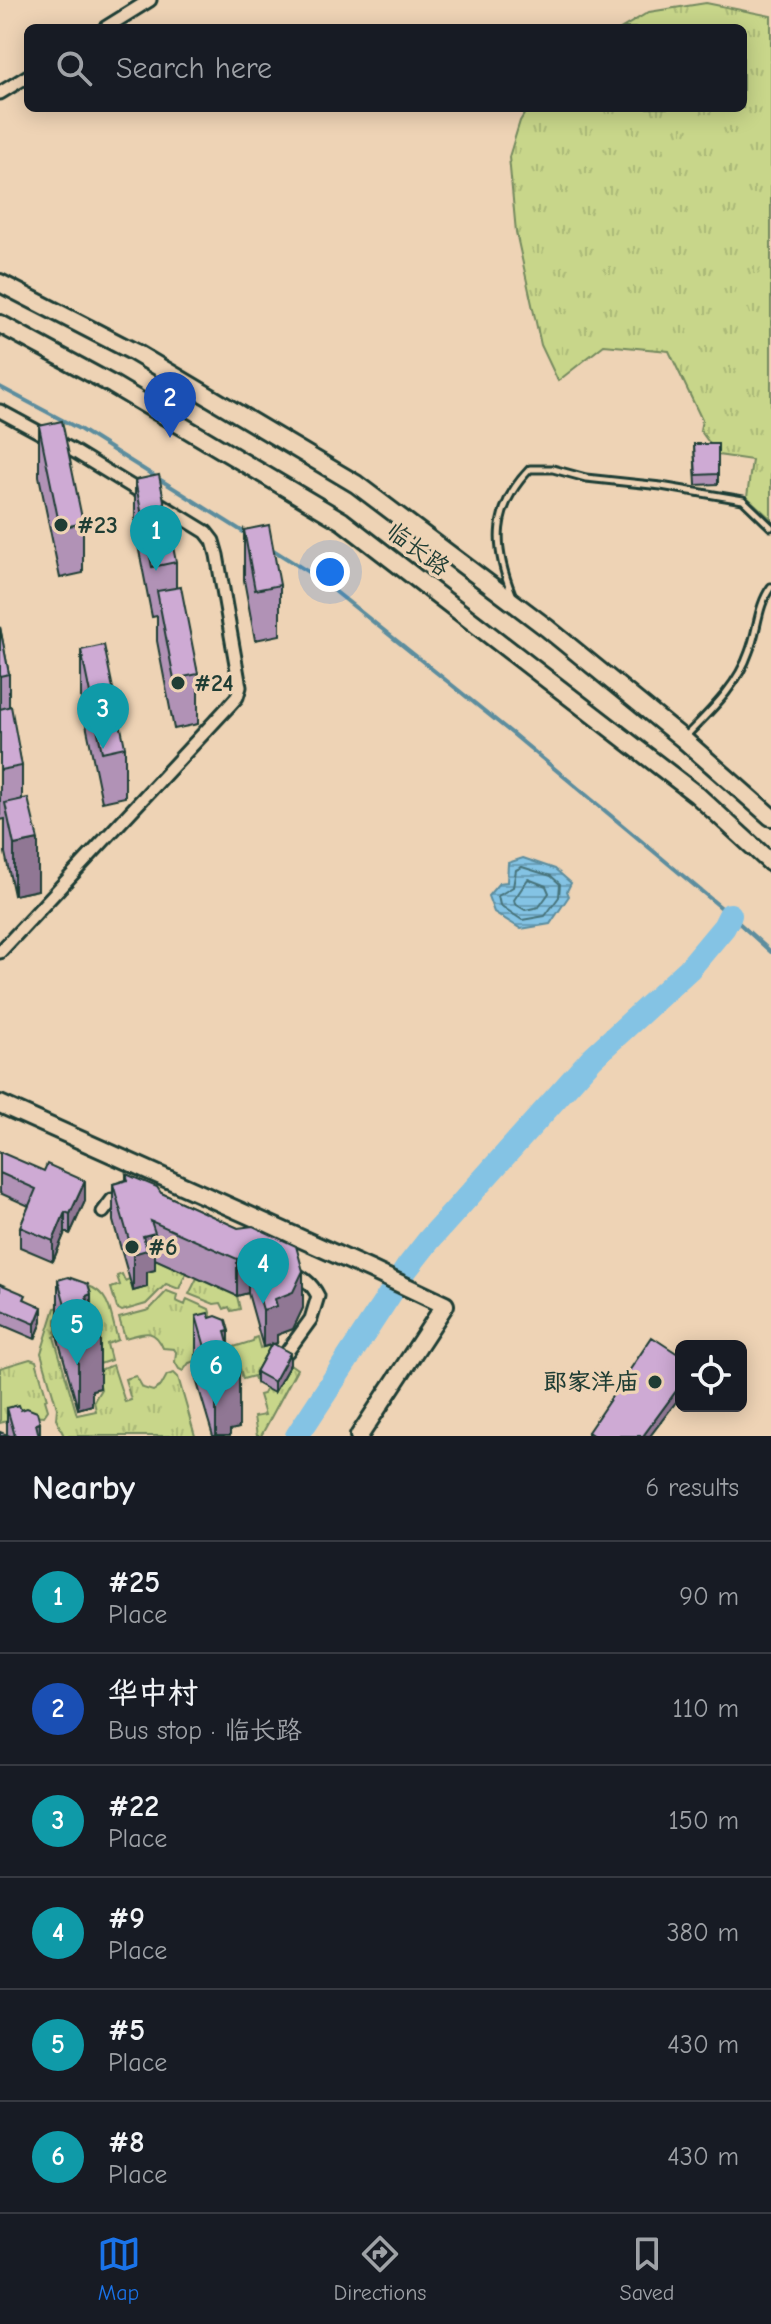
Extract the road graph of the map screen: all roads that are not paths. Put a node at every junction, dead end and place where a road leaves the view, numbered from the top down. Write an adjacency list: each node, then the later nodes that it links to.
1 (150, 0): 2 (street)
2 (111, 24)
3 (24, 78): 4 (street)
4 (0, 93)
5 (0, 283): 10 (main road, 临长路)
6 (0, 324): 13 (main road, 临长路)
7 (0, 411): 14 (street)
8 (771, 527): 10 (lane)
9 (771, 587): 11 (lane)
10 (517, 605): 11 (main road, 临长路)
11 (683, 739): 12 (main road, 临长路)
12 (771, 817)
13 (771, 863)
14 (0, 952)
15 (0, 1104): 20 (main road)
16 (142, 1207): 17 (street)
17 (103, 1212)
18 (276, 1265): 19 (street)
19 (287, 1352)
20 (359, 1436)

